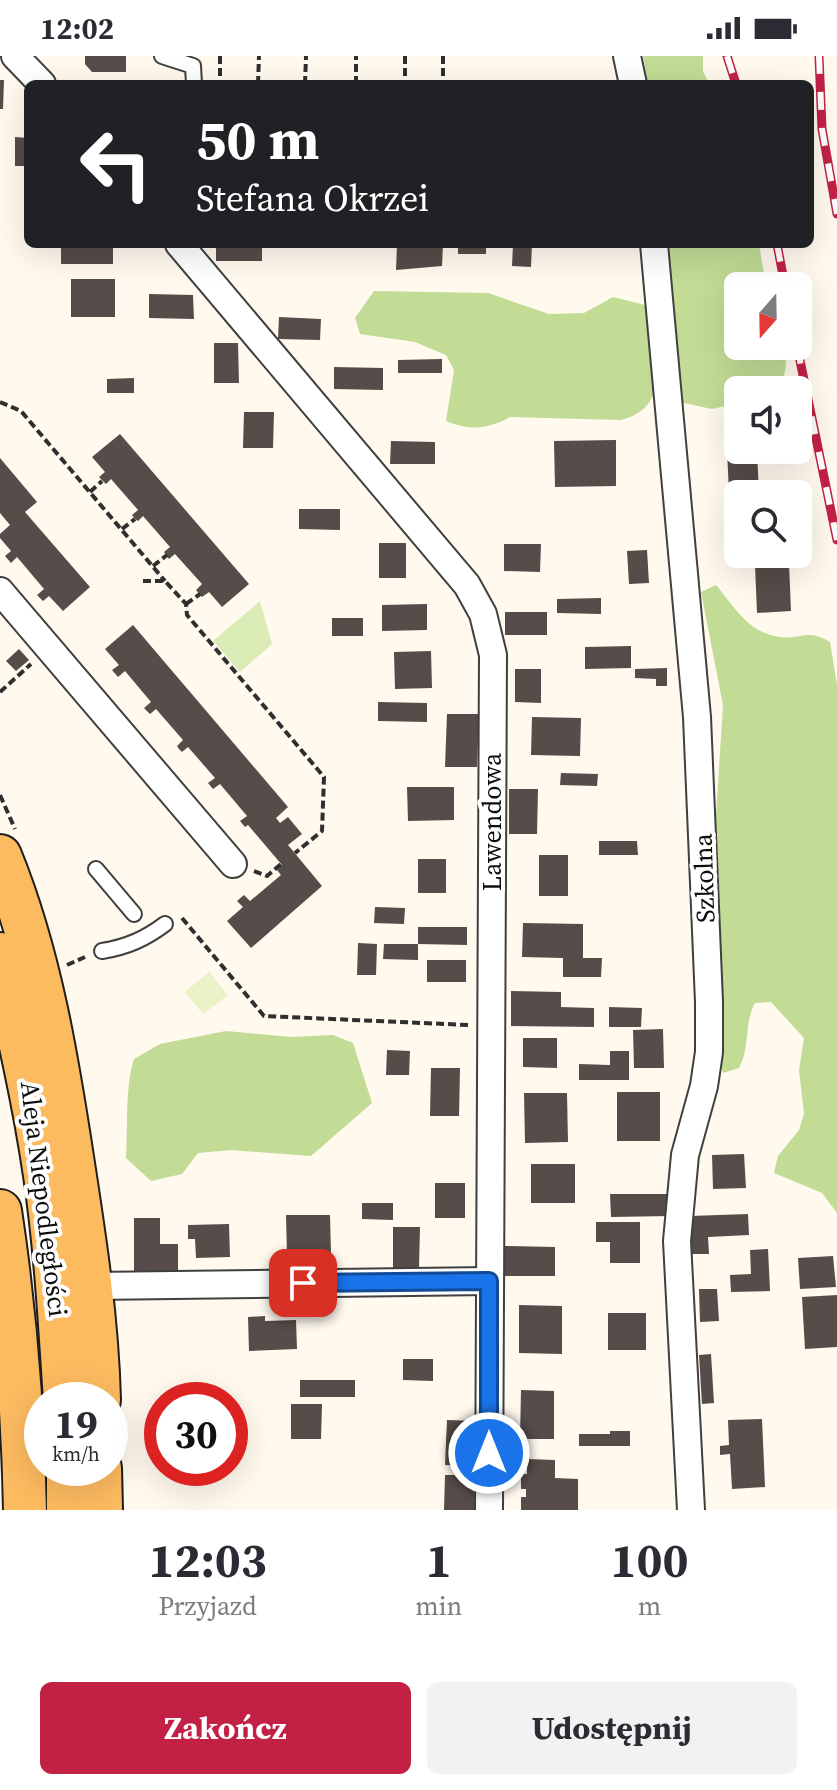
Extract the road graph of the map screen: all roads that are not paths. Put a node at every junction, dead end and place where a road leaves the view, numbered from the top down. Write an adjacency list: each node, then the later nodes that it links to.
1 (15, 56): 4 (street)
2 (162, 56): 5 (lane)
3 (627, 56): 6 (street)
4 (38, 80)
5 (194, 80)
6 (632, 80)
7 (182, 248): 18 (street, Lawendowa)
8 (654, 248): 28 (street, Szkolna)
9 (0, 591): 11 (street)
10 (0, 856): 19 (main road)
11 (233, 864)
12 (96, 869): 13 (lane)
13 (134, 914)
14 (165, 924): 15 (lane)
15 (102, 951)
16 (0, 954): 20 (main road, Aleja Niepodległości)
17 (0, 1211): 24 (main road, Aleja Niepodległości)
18 (489, 1281): 19 (street); 27 (street, Lawendowa)
19 (92, 1286): 21 (main road)
20 (64, 1382)
21 (98, 1382)
22 (68, 1486): 25 (main road)
23 (100, 1486): 26 (main road)
24 (25, 1510)
25 (68, 1510)
26 (101, 1510)
27 (489, 1510)
28 (691, 1510)

